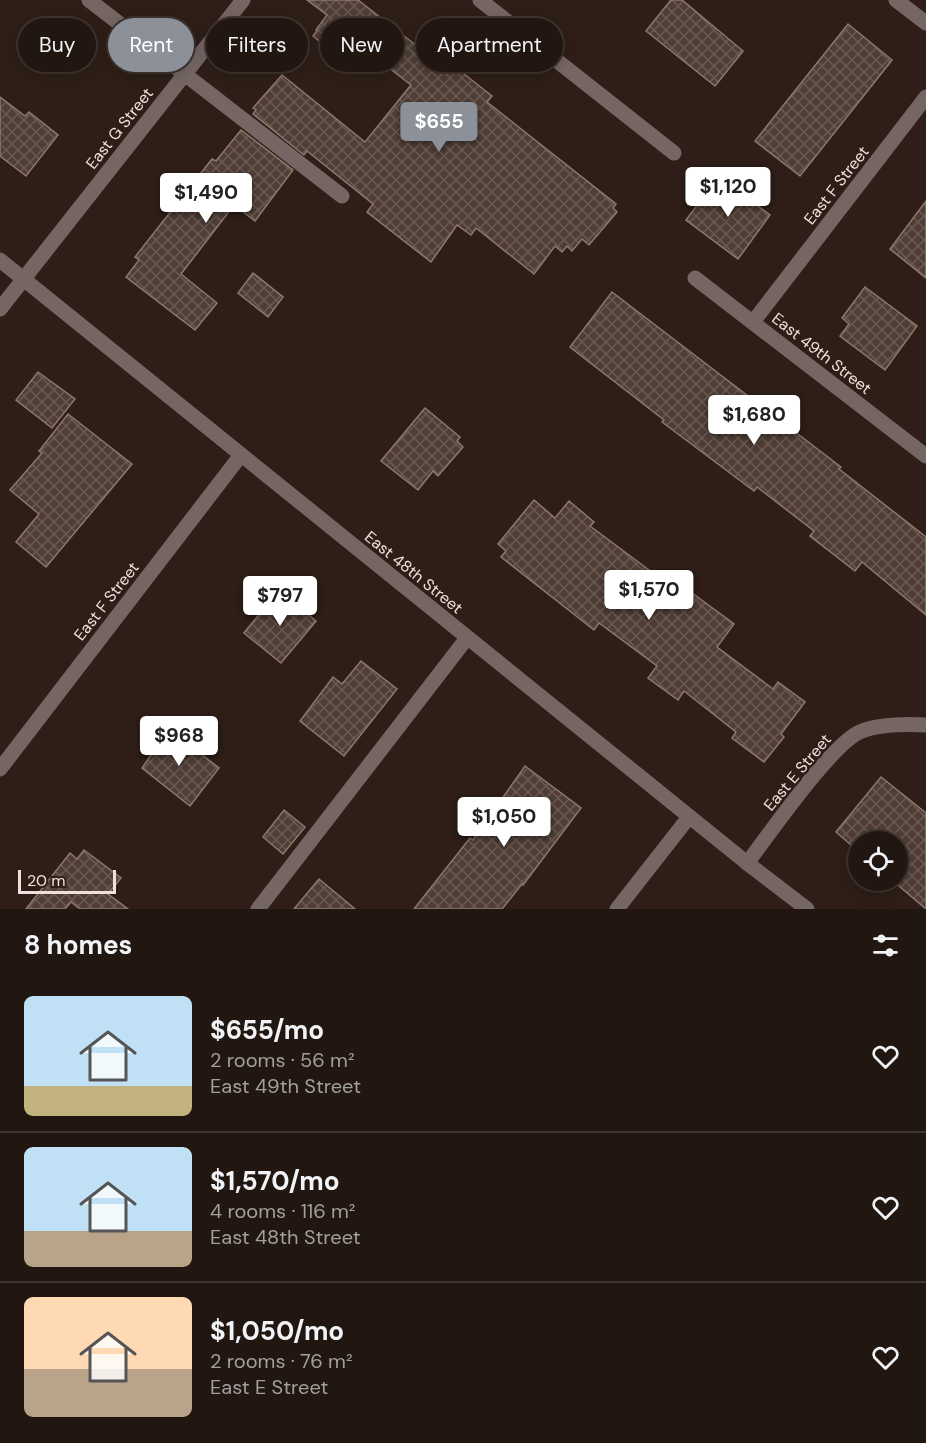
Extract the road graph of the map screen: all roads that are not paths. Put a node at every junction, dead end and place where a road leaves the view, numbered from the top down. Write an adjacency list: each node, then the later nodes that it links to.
1 (89, 0): 6 (street)
2 (243, 0): 6 (street, East G Street)
3 (480, 0): 8 (street)
4 (896, 0): 5 (street)
5 (926, 23)
6 (185, 75): 9 (street); 12 (street, East G Street)
7 (926, 97): 14 (street, East F Street)
8 (674, 153)
9 (342, 196)
10 (0, 260): 12 (street, East 48th Street)
11 (695, 278): 14 (street, East 49th Street)
12 (23, 279): 13 (street, East G Street); 15 (street, East 48th Street)
13 (0, 309)
14 (753, 322): 16 (street, East 49th Street)
15 (241, 455): 17 (street, East 48th Street); 19 (street, East F Street)
16 (926, 456)
17 (467, 638): 20 (street, East 48th Street); 22 (street)
18 (926, 725): 21 (street, East E Street)
19 (0, 769)
20 (689, 817): 21 (street, East 48th Street); 23 (street)
21 (747, 863): 24 (street, East 48th Street)
22 (258, 909)
23 (617, 909)
24 (807, 909)

